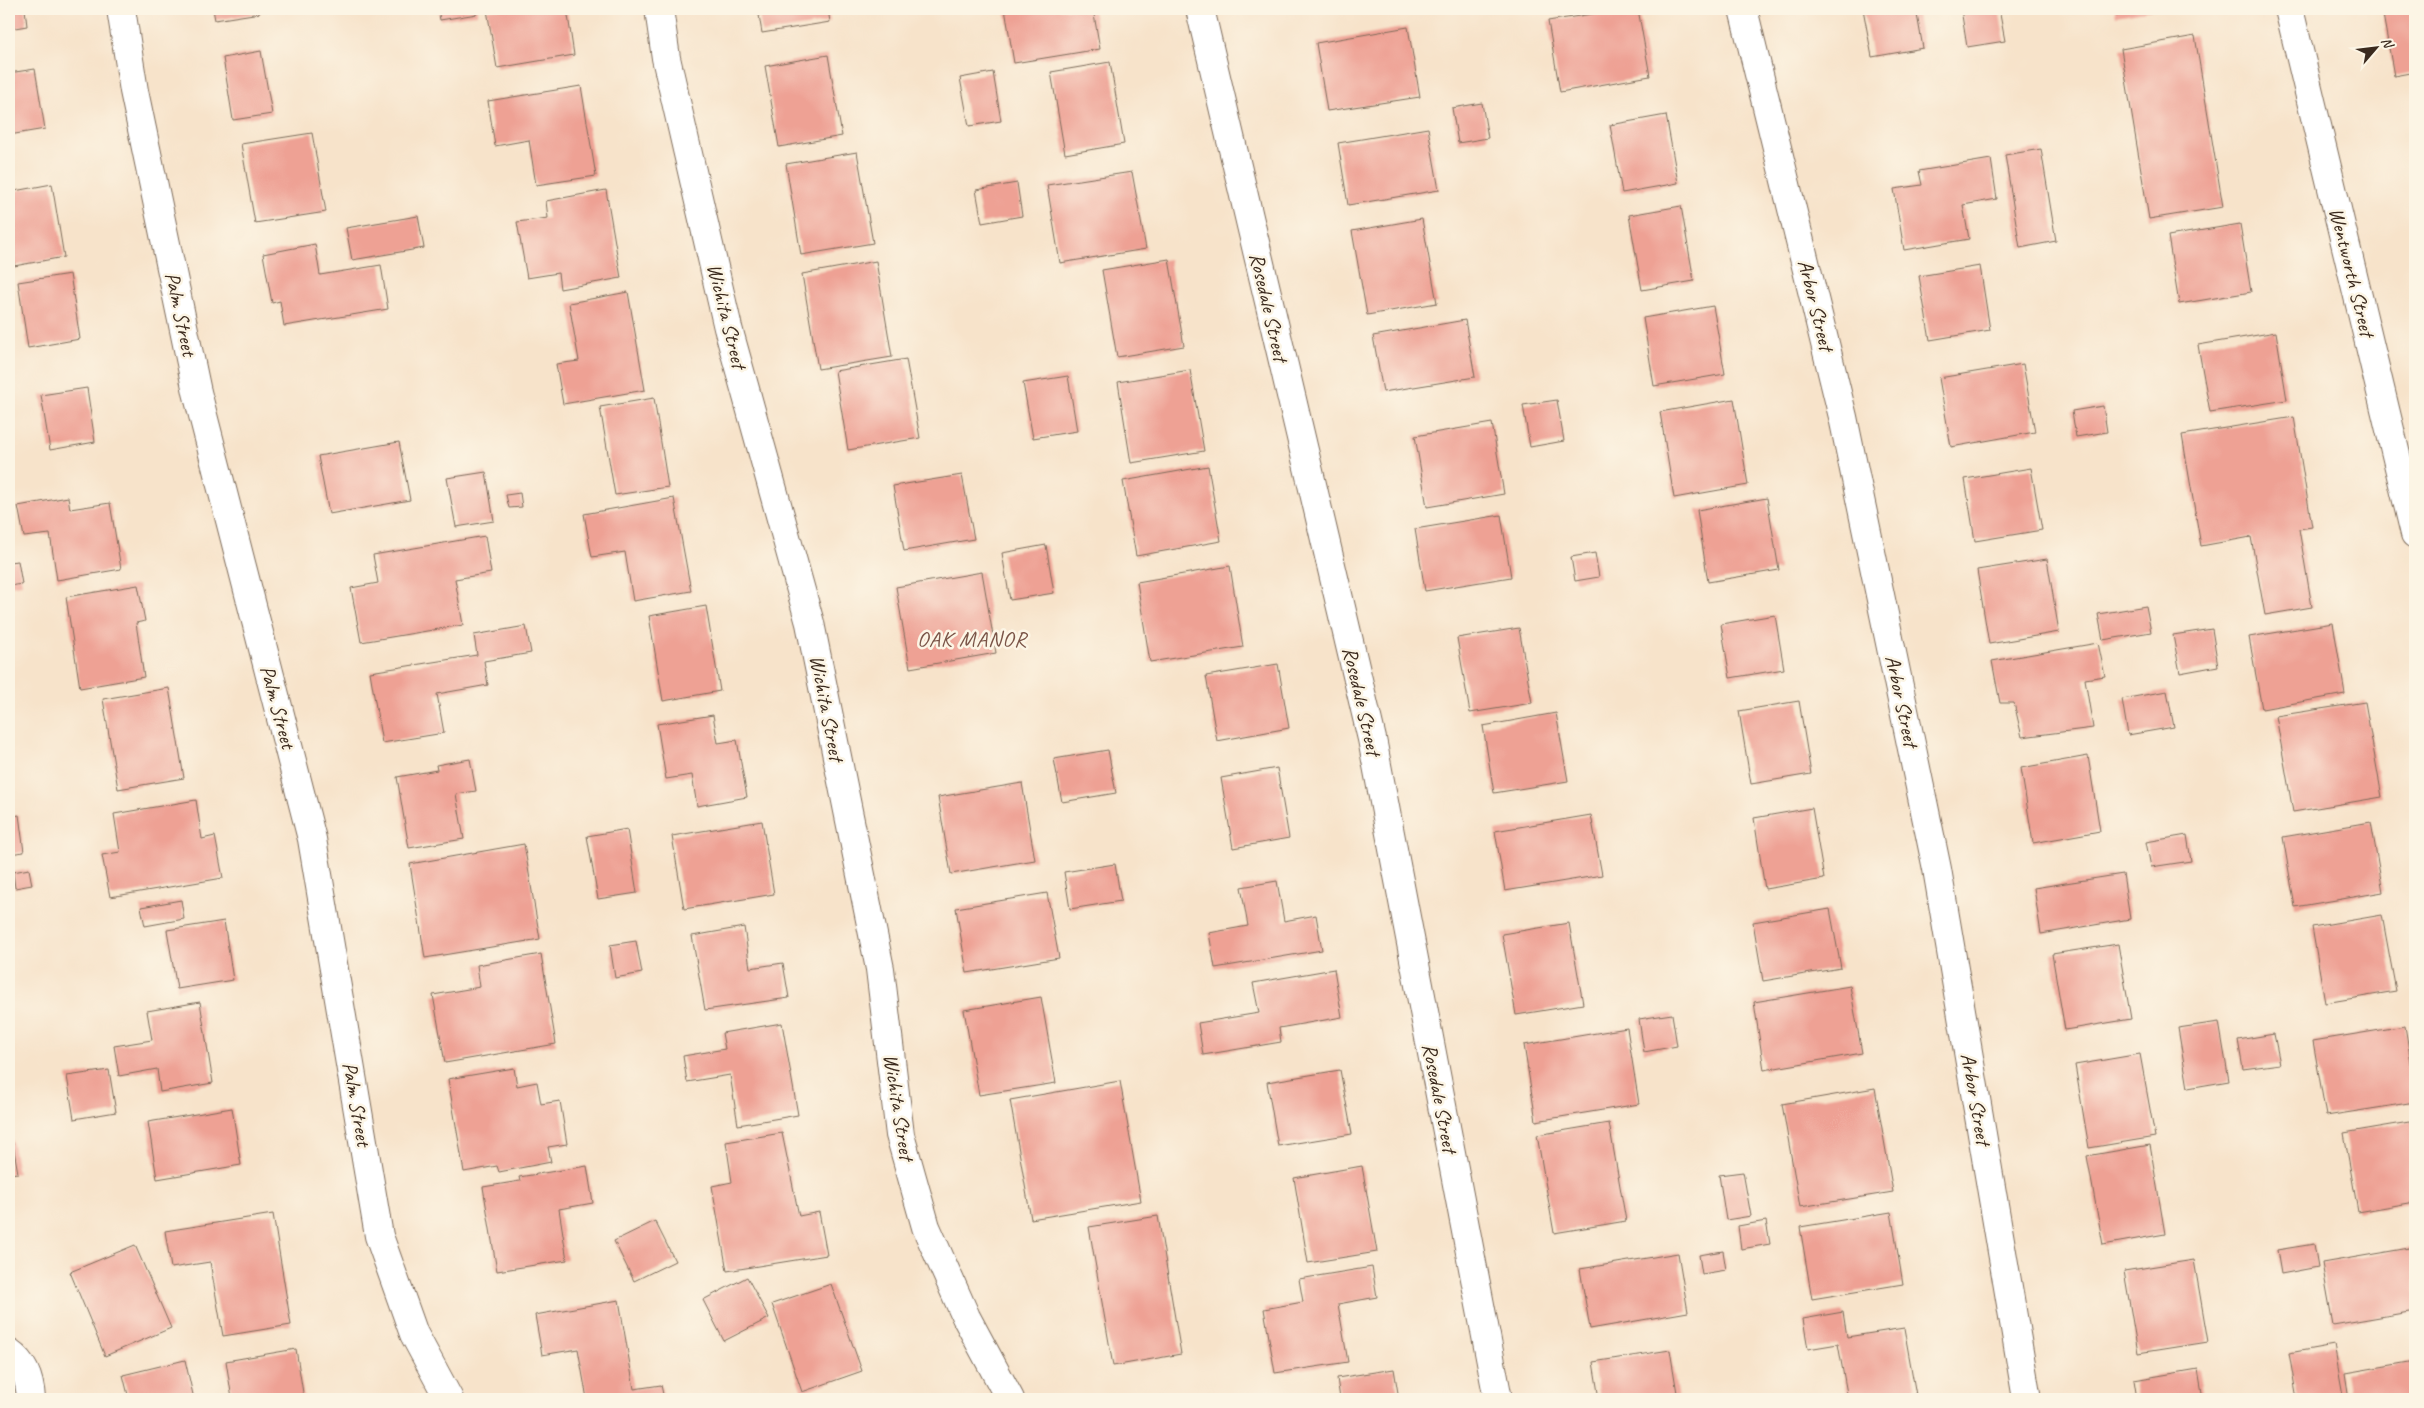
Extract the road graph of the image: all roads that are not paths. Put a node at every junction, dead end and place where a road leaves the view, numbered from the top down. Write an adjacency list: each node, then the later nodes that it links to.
1 (121, 9): 9 (street, Palm Street)
2 (658, 9): 10 (street, Wichita Street)
3 (1200, 9): 11 (street, Rosedale Street)
4 (1743, 9): 12 (street, Arbor Street)
5 (2289, 9): 6 (street, Wentworth Street)
6 (2415, 534)
7 (9, 1353): 8 (street)
8 (31, 1399)
9 (449, 1399)
10 (1010, 1399)
11 (1498, 1399)
12 (2027, 1399)

